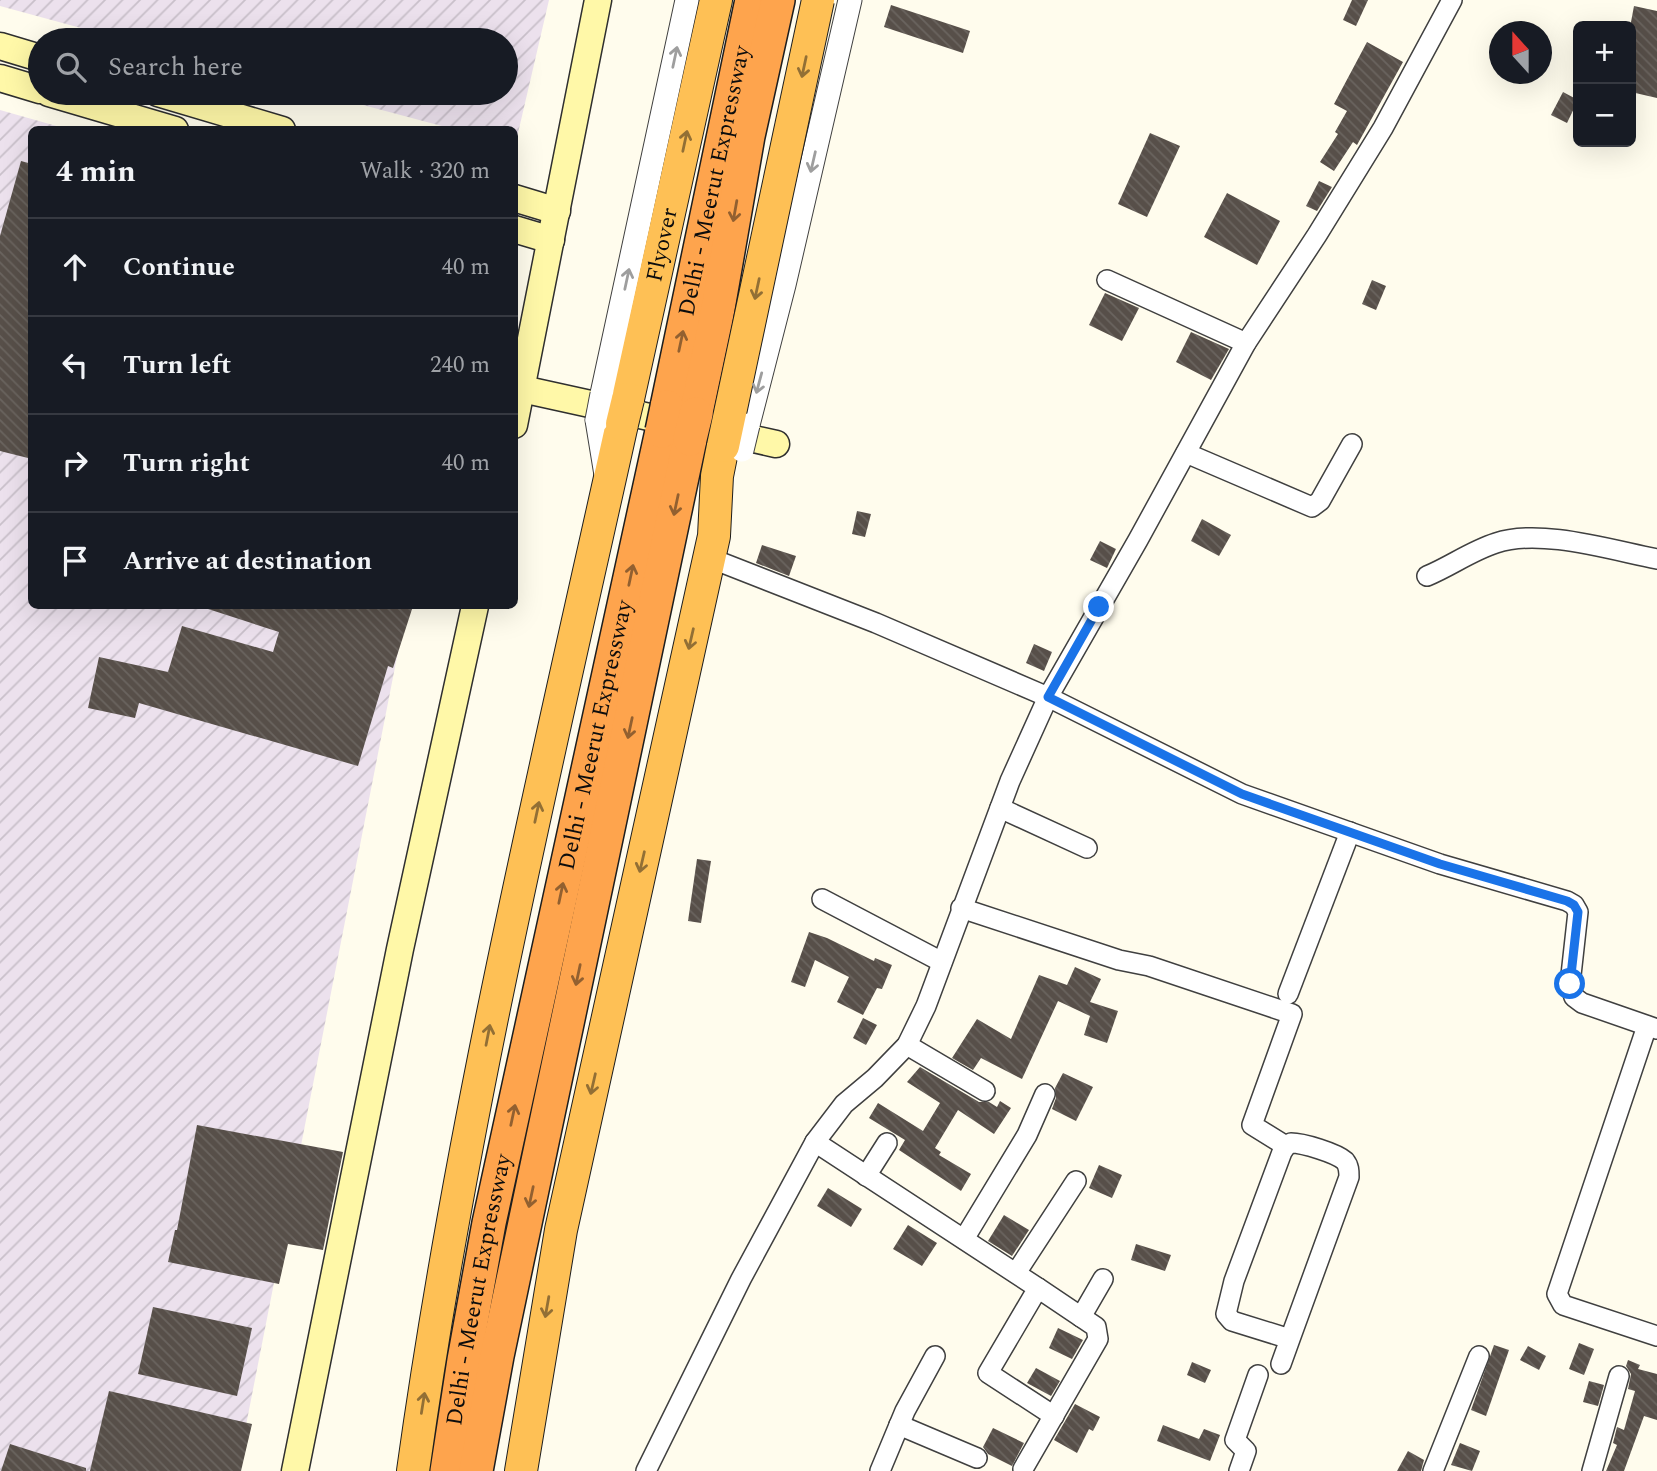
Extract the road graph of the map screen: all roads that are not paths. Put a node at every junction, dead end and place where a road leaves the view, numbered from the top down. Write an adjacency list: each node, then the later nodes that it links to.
1 (598, 0): 18 (main road)
2 (687, 0): 25 (street, one-way to 2, bridge)
3 (716, 0): 25 (highway, Flyover, one-way to 3, bridge)
4 (752, 0): 26 (highway, Delhi - Meerut Expressway, one-way to 4)
5 (778, 0): 26 (highway, Delhi - Meerut Expressway, one-way to 26)
6 (818, 0): 30 (highway, one-way to 30, bridge)
7 (850, 0): 30 (street, one-way to 30, bridge)
8 (1452, 0): 22 (street)
9 (0, 46): 10 (main road)
10 (28, 54)
11 (0, 78): 12 (main road)
12 (28, 86)
13 (90, 105): 15 (main road)
14 (198, 105): 16 (main road)
15 (161, 126)
16 (269, 126)
17 (518, 199): 18 (main road)
18 (557, 211): 20 (main road)
19 (518, 230): 20 (main road)
20 (551, 240): 23 (main road)
21 (1107, 281): 22 (street)
22 (1246, 343): 29 (street)
23 (523, 389): 24 (main road); 27 (main road)
24 (518, 409)
25 (610, 422): 69 (highway, Flyover, one-way to 25)
26 (679, 423): 70 (highway, Delhi - Meerut Expressway, one-way to 26); 71 (highway, Delhi - Meerut Expressway, one-way to 71)
27 (776, 444)
28 (1352, 444): 29 (street)
29 (1186, 453): 35 (street)
30 (727, 457): 31 (highway)
31 (709, 558): 35 (street); 72 (highway, one-way to 72)
32 (1657, 559): 33 (street)
33 (1427, 576)
34 (474, 609): 68 (main road)
35 (1048, 697): 36 (street); 37 (street)
36 (999, 808): 38 (street); 40 (street)
37 (1350, 832): 42 (street); 43 (street)
38 (1087, 848)
39 (822, 899): 41 (street)
40 (961, 908): 41 (street); 49 (street)
41 (942, 961): 44 (street)
42 (1288, 994)
43 (1652, 1027): 57 (street)
44 (906, 1045): 45 (street); 47 (street)
45 (985, 1091)
46 (1045, 1094): 52 (street)
47 (815, 1142): 50 (street); 73 (street)
48 (887, 1143): 50 (street)
49 (1286, 1146): 58 (street); 58 (street)
50 (866, 1176): 52 (street)
51 (1076, 1181): 53 (street)
52 (964, 1239): 53 (street)
53 (1016, 1273): 55 (street)
54 (1103, 1279): 56 (street)
55 (1038, 1288): 56 (street); 64 (street)
56 (1081, 1317): 64 (street)
57 (1657, 1336)
58 (1290, 1339): 61 (street)
59 (935, 1356): 65 (street)
60 (1479, 1356): 76 (street)
61 (1281, 1364)
62 (1258, 1375): 75 (street)
63 (1619, 1376): 77 (street)
64 (1054, 1416): 67 (street)
65 (899, 1425): 66 (street); 74 (street)
66 (977, 1458)
67 (1023, 1469)
68 (295, 1471)
69 (413, 1471)
70 (447, 1471)
71 (476, 1471)
72 (522, 1471)
73 (646, 1471)
74 (880, 1471)
75 (1239, 1471)
76 (1433, 1471)
77 (1592, 1471)

